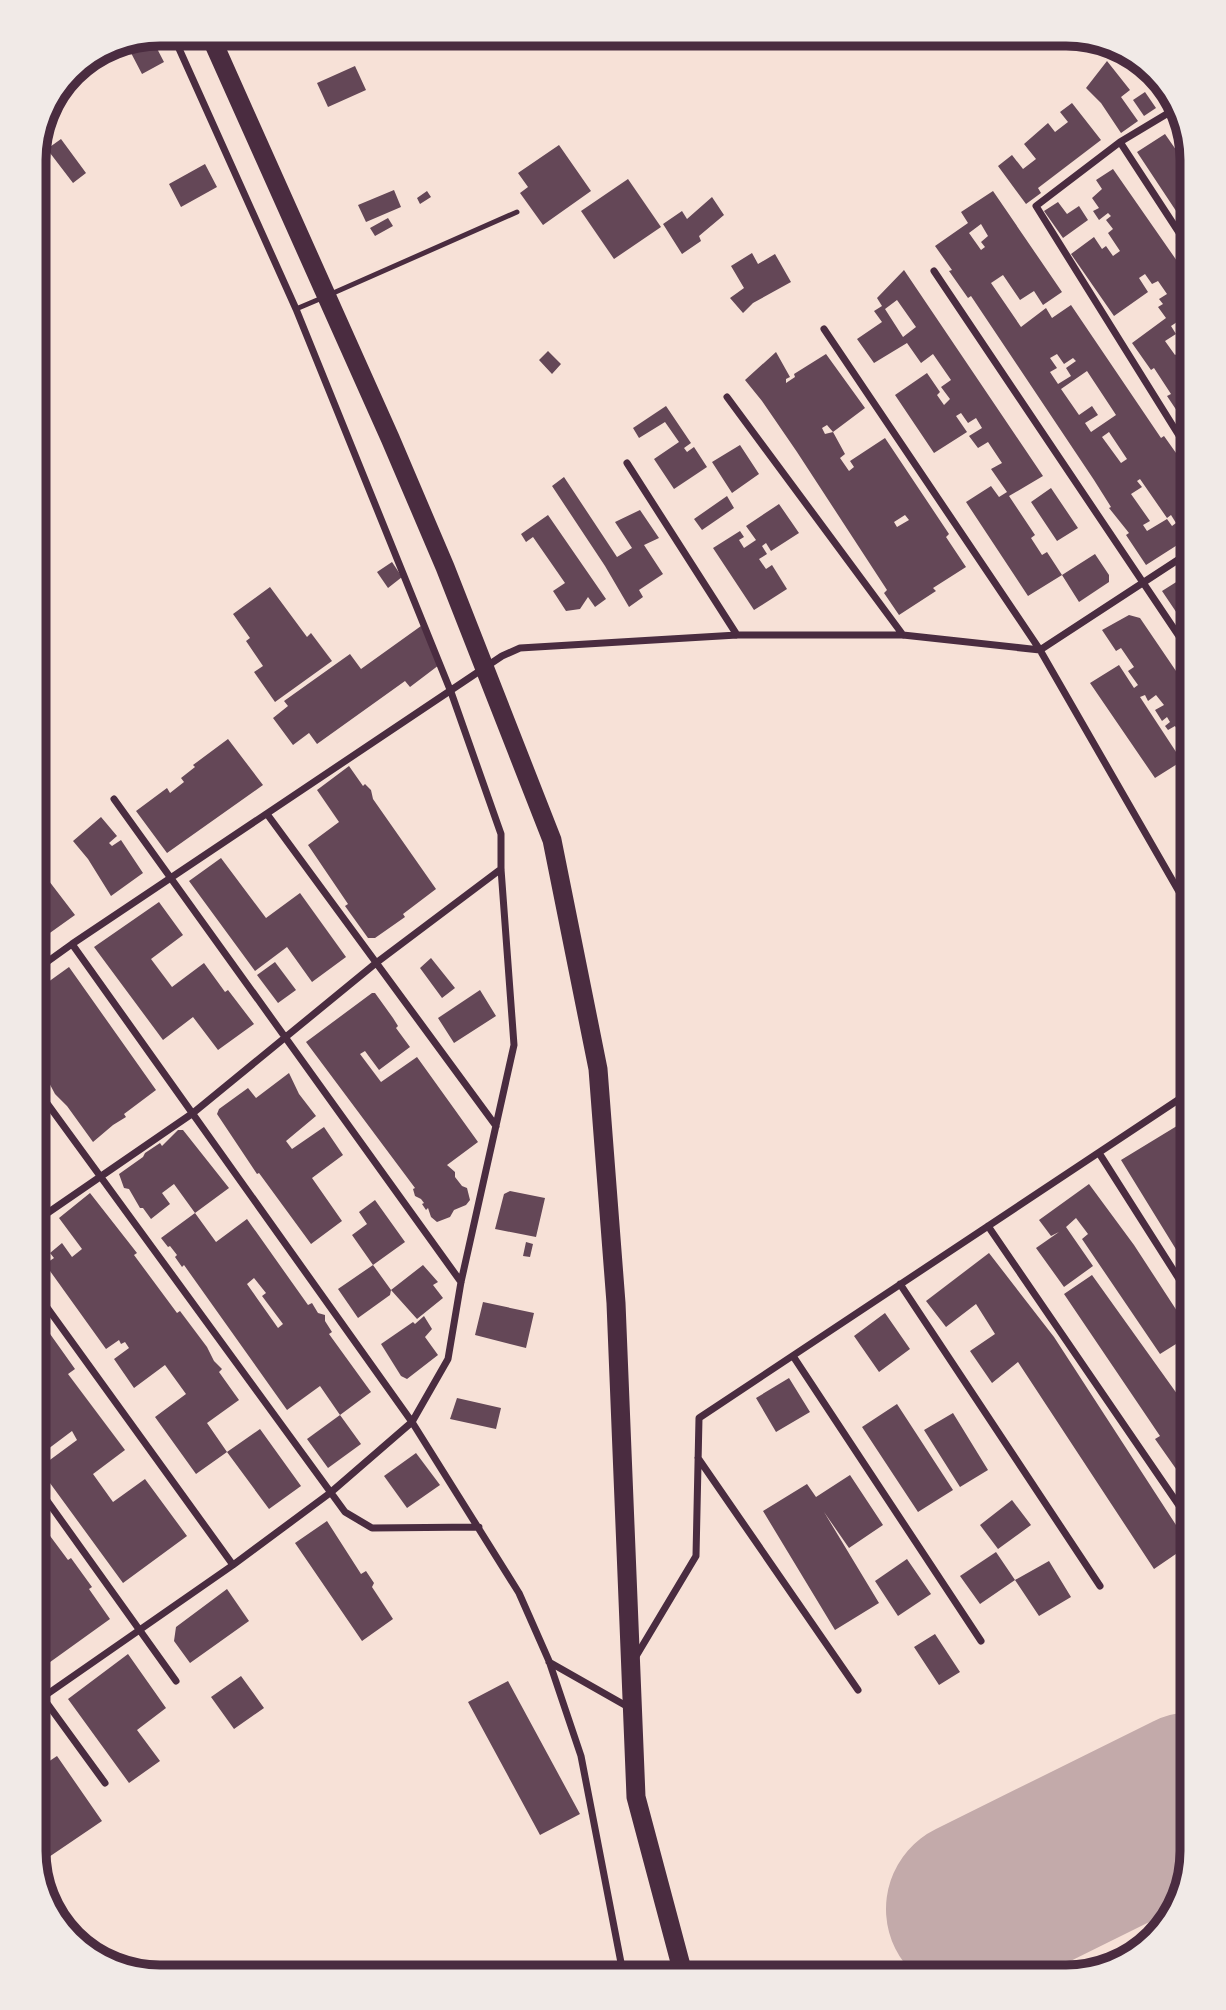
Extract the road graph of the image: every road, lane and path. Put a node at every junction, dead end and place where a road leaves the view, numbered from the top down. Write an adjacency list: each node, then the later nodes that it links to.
1 (178, 46): 8 (street)
2 (215, 46): 53 (highway)
3 (1170, 112): 4 (street)
4 (1120, 142): 6 (street); 11 (street)
5 (517, 212): 8 (lane)
6 (1180, 234)
7 (934, 271): 14 (street)
8 (296, 309): 19 (street)
9 (824, 329): 18 (street)
10 (727, 397): 16 (street)
11 (1180, 437)
12 (627, 463): 15 (street)
13 (1180, 559): 14 (street)
14 (1143, 583): 17 (street); 18 (street)
15 (737, 635): 16 (street); 19 (street)
16 (902, 635): 18 (street)
17 (1180, 638)
18 (1040, 650): 24 (street)
19 (451, 692): 21 (street); 22 (street)
20 (114, 799): 23 (street)
21 (267, 814): 23 (street); 27 (street)
22 (501, 869): 27 (street); 32 (street)
23 (171, 878): 25 (street); 28 (street)
24 (1180, 893)
25 (72, 944): 26 (street); 31 (street)
26 (46, 963)
27 (376, 963): 28 (street); 32 (street)
28 (285, 1038): 31 (street); 38 (street)
29 (1180, 1100): 33 (street)
30 (46, 1102): 34 (street)
31 (193, 1113): 34 (street); 42 (street)
32 (496, 1126): 38 (street)
33 (1099, 1153): 36 (street); 37 (street)
34 (100, 1177): 35 (street); 44 (street)
35 (46, 1214)
36 (988, 1226): 39 (street); 46 (street)
37 (1180, 1281)
38 (461, 1282): 42 (street)
39 (900, 1284): 41 (street); 49 (street)
40 (46, 1306): 48 (street)
41 (793, 1356): 43 (street); 51 (street)
42 (412, 1422): 44 (street); 47 (street)
43 (698, 1458): 53 (street); 55 (street)
44 (330, 1493): 47 (street); 48 (street)
45 (46, 1498): 50 (street)
46 (1180, 1507)
47 (479, 1527): 52 (street)
48 (233, 1565): 50 (street)
49 (1100, 1586)
50 (140, 1630): 54 (street); 56 (street)
51 (981, 1642)
52 (548, 1661): 58 (street); 60 (street)
53 (632, 1663): 58 (highway)
54 (176, 1681)
55 (858, 1690)
56 (46, 1697)
57 (46, 1701): 59 (street)
58 (632, 1710): 61 (highway)
59 (105, 1783)
60 (621, 1965)
61 (681, 1965)

